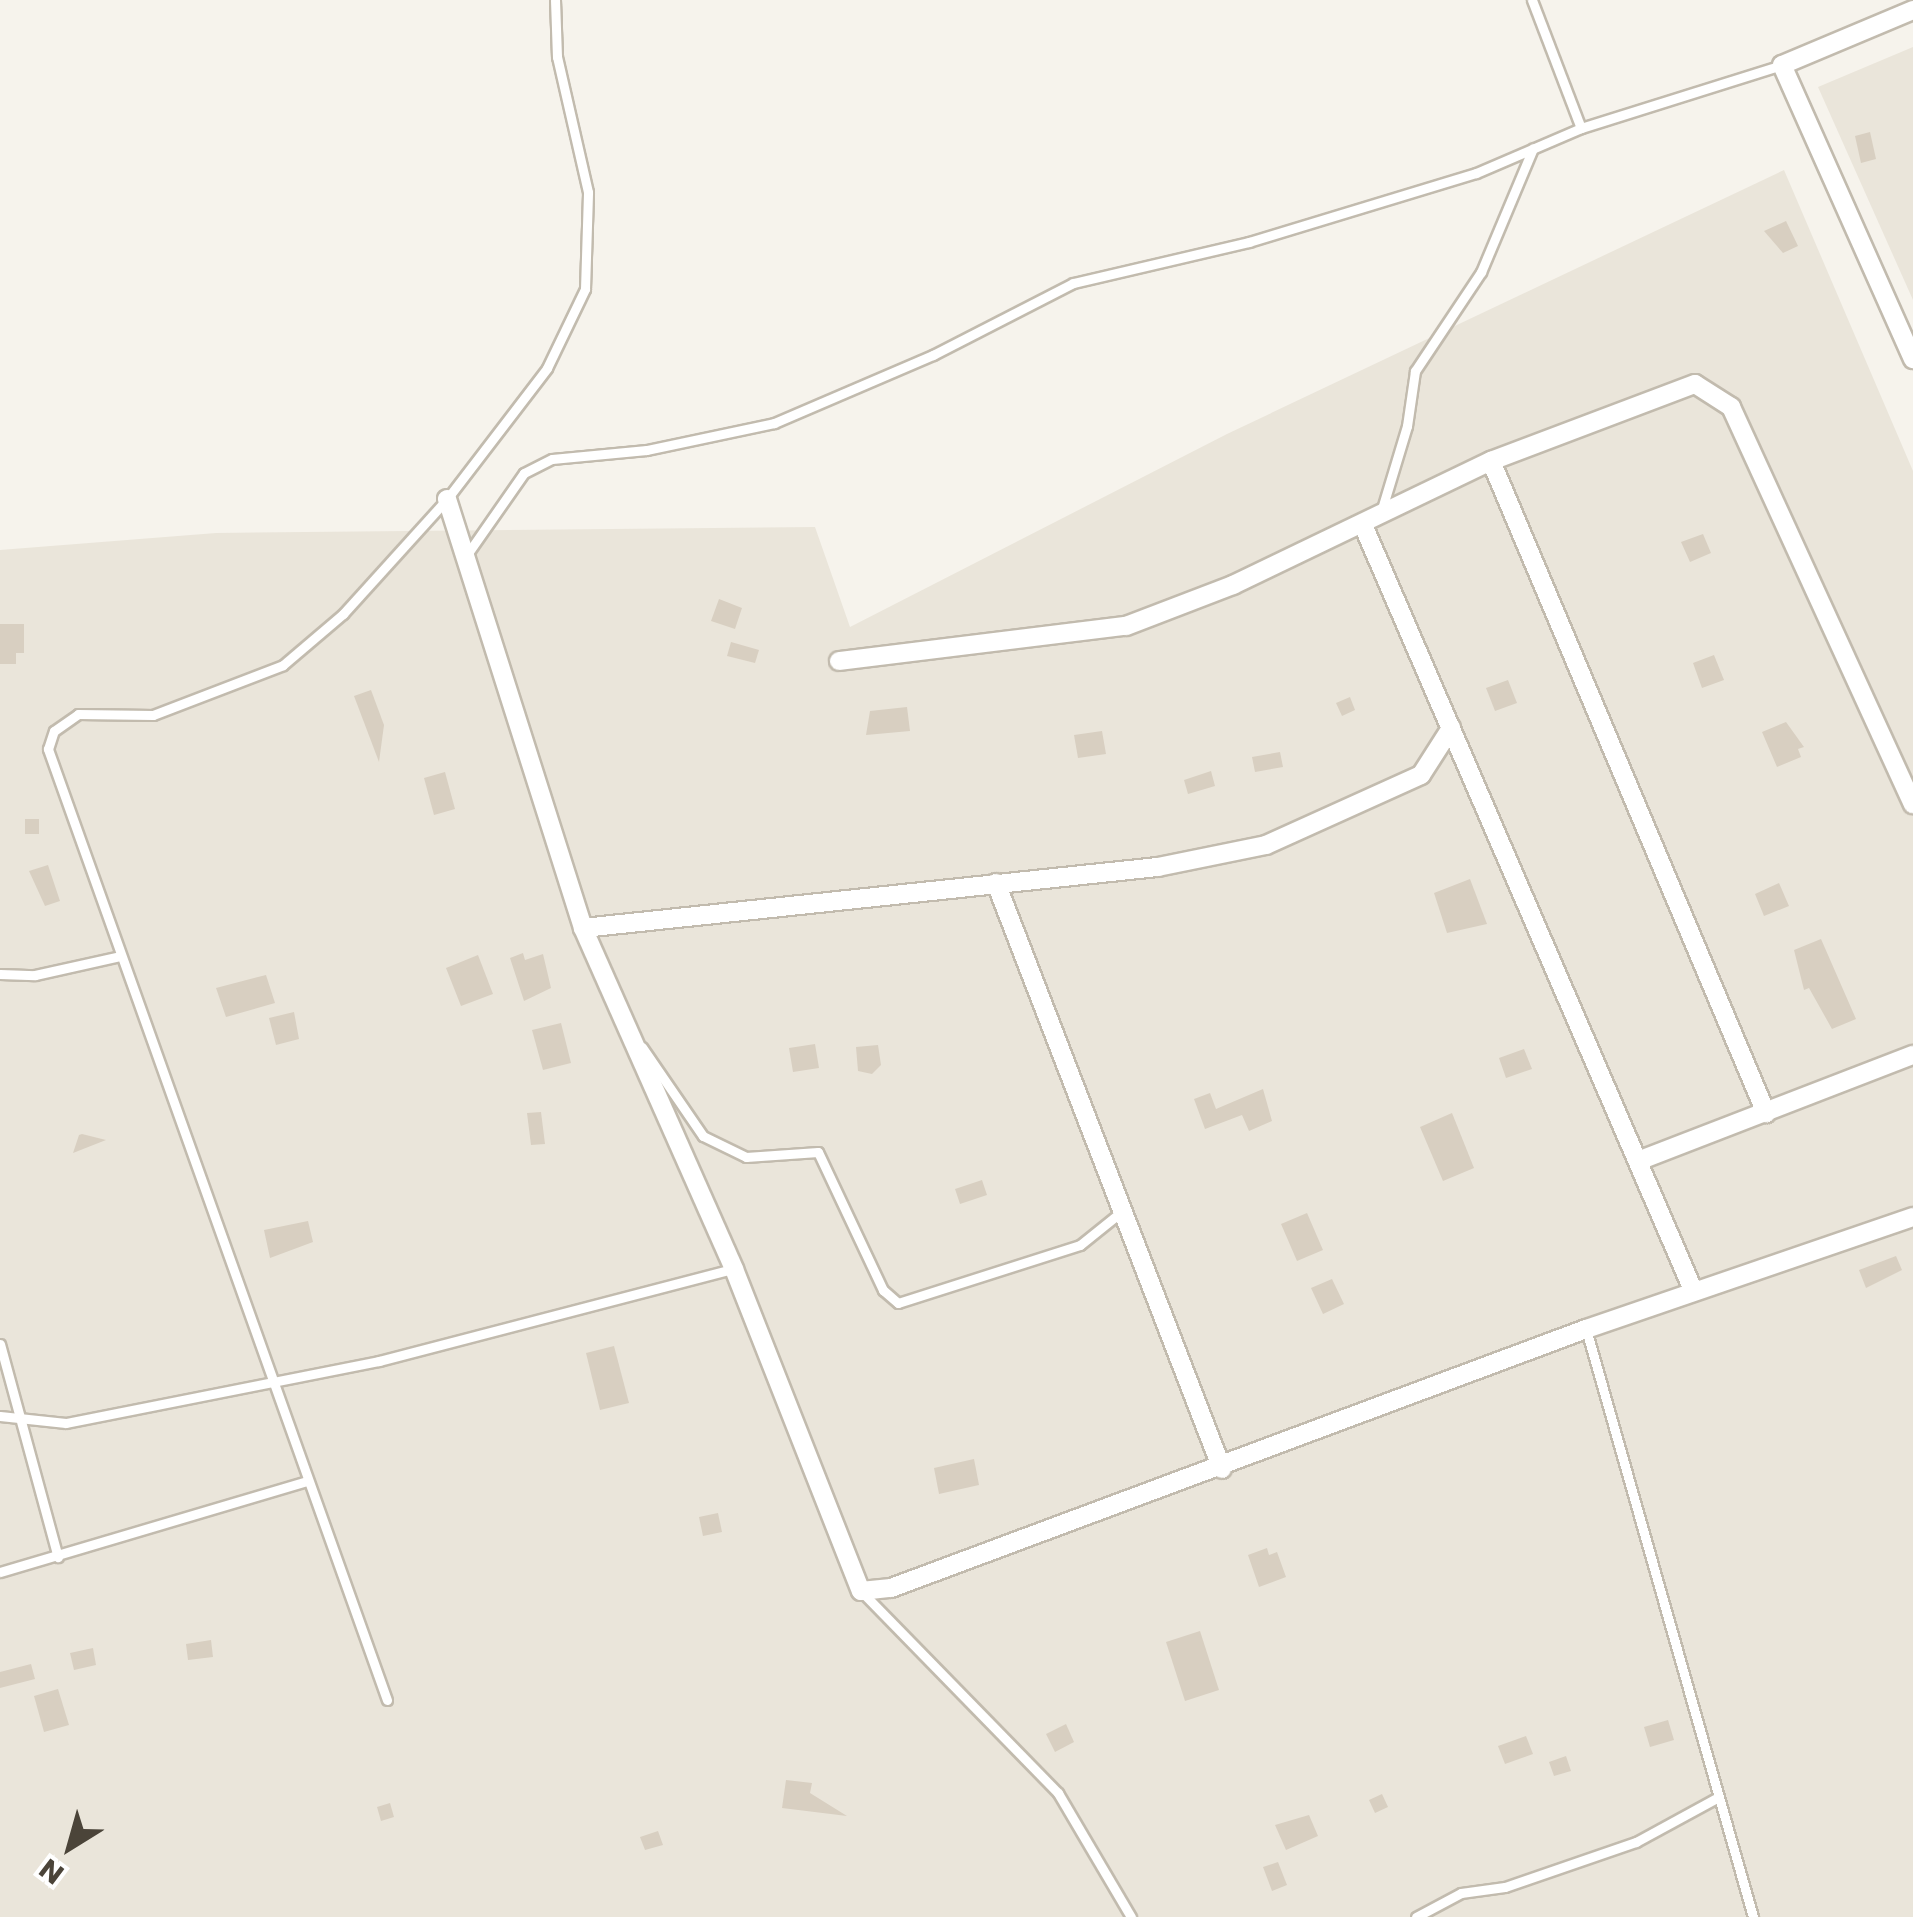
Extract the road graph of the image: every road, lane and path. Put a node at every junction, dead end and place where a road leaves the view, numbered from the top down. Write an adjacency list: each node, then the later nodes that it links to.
1 (555, 0): 9 (lane)
2 (1532, 0): 5 (lane)
3 (1913, 10): 4 (street)
4 (1782, 65): 5 (lane); 7 (street)
5 (1581, 128): 6 (lane)
6 (1534, 147): 10 (lane); 12 (lane)
7 (1913, 359)
8 (1491, 461): 10 (street); 15 (street); 22 (street)
9 (447, 499): 12 (street); 18 (lane)
10 (1380, 514): 11 (street)
11 (1363, 526): 13 (street); 14 (street)
12 (466, 556): 17 (street)
13 (839, 661)
14 (1451, 728): 16 (street); 23 (street)
15 (1913, 804)
16 (996, 883): 17 (street); 24 (street)
17 (583, 928): 20 (street)
18 (121, 956): 19 (lane); 30 (lane)
19 (0, 974)
20 (626, 1034): 24 (lane); 26 (street)
21 (1913, 1056): 22 (street)
22 (1766, 1113): 23 (street)
23 (1638, 1161): 27 (street)
24 (1120, 1214): 33 (street)
25 (1913, 1217): 27 (street)
26 (734, 1269): 30 (lane); 37 (street)
27 (1694, 1292): 28 (street)
28 (1586, 1329): 33 (street); 39 (lane)
29 (0, 1344): 32 (lane)
30 (272, 1382): 32 (lane); 34 (lane)
31 (0, 1416): 32 (lane)
32 (24, 1423): 35 (lane)
33 (1222, 1469): 37 (street)
34 (308, 1481): 35 (lane); 38 (lane)
35 (58, 1557): 36 (lane)
36 (0, 1572)
37 (860, 1591): 40 (lane)
38 (387, 1700)
39 (1715, 1799): 41 (lane); 42 (lane)
40 (1131, 1917)
41 (1416, 1917)
42 (1753, 1917)

